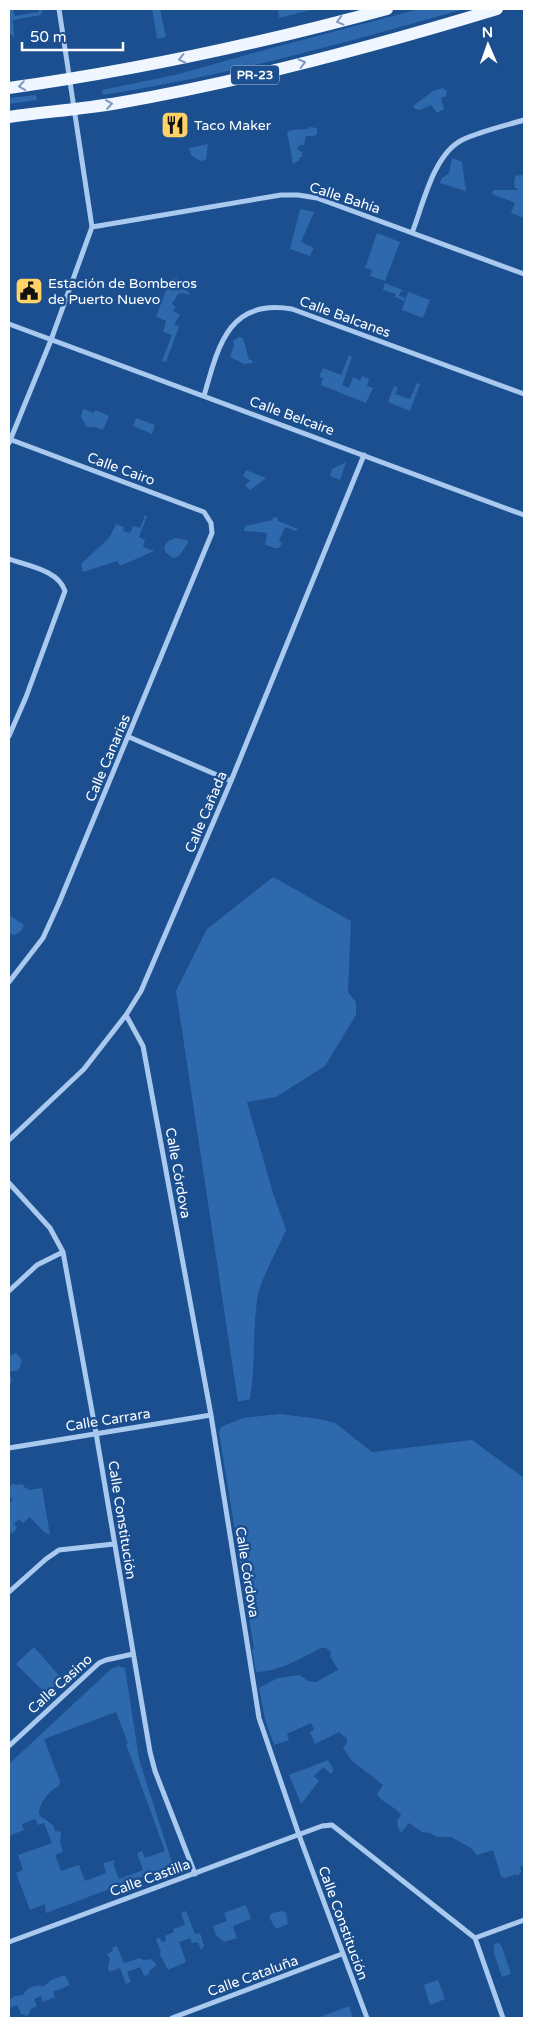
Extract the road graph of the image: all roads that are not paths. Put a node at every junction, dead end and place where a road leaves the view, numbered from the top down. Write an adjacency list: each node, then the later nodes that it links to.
1 (59, 9): 4 (street)
2 (387, 9): 4 (main road, PR-23, one-way to 4)
3 (497, 9): 6 (main road, PR-23, one-way to 3)
4 (70, 80): 5 (main road, PR-23, one-way to 5); 6 (street)
5 (9, 88)
6 (74, 108): 7 (main road, PR-23); 9 (street)
7 (9, 117)
8 (524, 120): 10 (street)
9 (92, 226): 10 (street, Calle Bahía); 13 (street)
10 (412, 233): 11 (street, Calle Bahía)
11 (524, 274)
12 (9, 324): 13 (street, Calle Belcaire)
13 (51, 340): 15 (street, Calle Belcaire); 16 (street)
14 (524, 394): 15 (street, Calle Balcanes)
15 (204, 396): 17 (street, Calle Belcaire)
16 (9, 441): 19 (street, Calle Cairo)
17 (364, 456): 18 (street, Calle Belcaire); 23 (street, Calle Cañada)
18 (524, 515)
19 (212, 533): 22 (street, Calle Canarias)
20 (9, 559): 21 (street)
21 (9, 736)
22 (129, 737): 23 (street); 24 (street, Calle Canarias)
23 (231, 781): 25 (street, Calle Cañada)
24 (9, 982)
25 (126, 1015): 26 (street, Calle Cañada); 30 (street, Calle Córdova)
26 (9, 1140)
27 (9, 1183): 28 (street, Calle Constitución)
28 (63, 1252): 29 (street); 31 (street, Calle Constitución)
29 (9, 1291)
30 (211, 1415): 31 (street, Calle Carrara); 37 (street, Calle Córdova)
31 (96, 1433): 32 (street, Calle Carrara); 33 (street, Calle Constitución)
32 (9, 1448)
33 (114, 1544): 34 (street); 35 (street, Calle Constitución)
34 (9, 1592)
35 (133, 1654): 36 (street, Calle Casino); 38 (street, Calle Constitución)
36 (9, 1746)
37 (299, 1835): 38 (street, Calle Castilla); 40 (street); 42 (street, Calle Constitución)
38 (195, 1874): 41 (street, Calle Castilla)
39 (524, 1920): 40 (street)
40 (475, 1938): 45 (street)
41 (9, 1942)
42 (342, 1954): 43 (street, Calle Cataluña); 44 (street, Calle Constitución)
43 (172, 2018)
44 (367, 2018)
45 (503, 2018)

